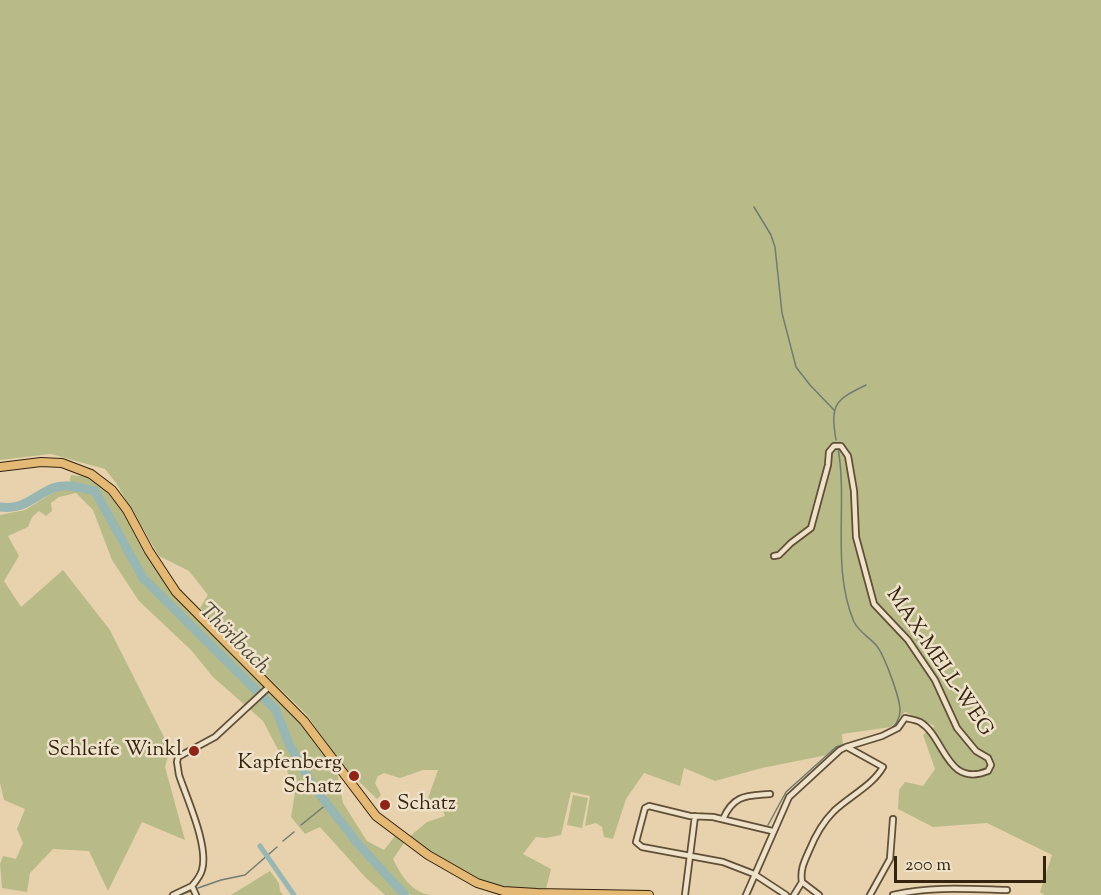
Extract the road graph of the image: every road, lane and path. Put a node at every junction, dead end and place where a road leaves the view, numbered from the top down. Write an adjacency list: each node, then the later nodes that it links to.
1 (0, 467): 3 (main road)
2 (774, 556): 4 (street, MAX-MELL-WEG)
3 (269, 687): 13 (street); 18 (main road)
4 (846, 747): 9 (street, MAX-MELL-WEG); 12 (street)
5 (770, 794): 7 (street)
6 (695, 816): 7 (street); 10 (street); 10 (street)
7 (723, 819): 9 (street)
8 (893, 819): 24 (street)
9 (772, 831): 11 (street, MAX-MELL-WEG)
10 (689, 857): 11 (street); 19 (street)
11 (754, 874): 20 (street, MAX-MELL-WEG); 21 (street)
12 (802, 882): 22 (street); 23 (street)
13 (192, 886): 16 (street); 17 (street)
14 (1008, 890): 15 (street)
15 (977, 892): 25 (street)
16 (173, 895)
17 (196, 895)
18 (650, 895)
19 (685, 895)
20 (746, 895)
21 (786, 895)
22 (794, 895)
23 (819, 895)
24 (870, 895)
25 (893, 895)

